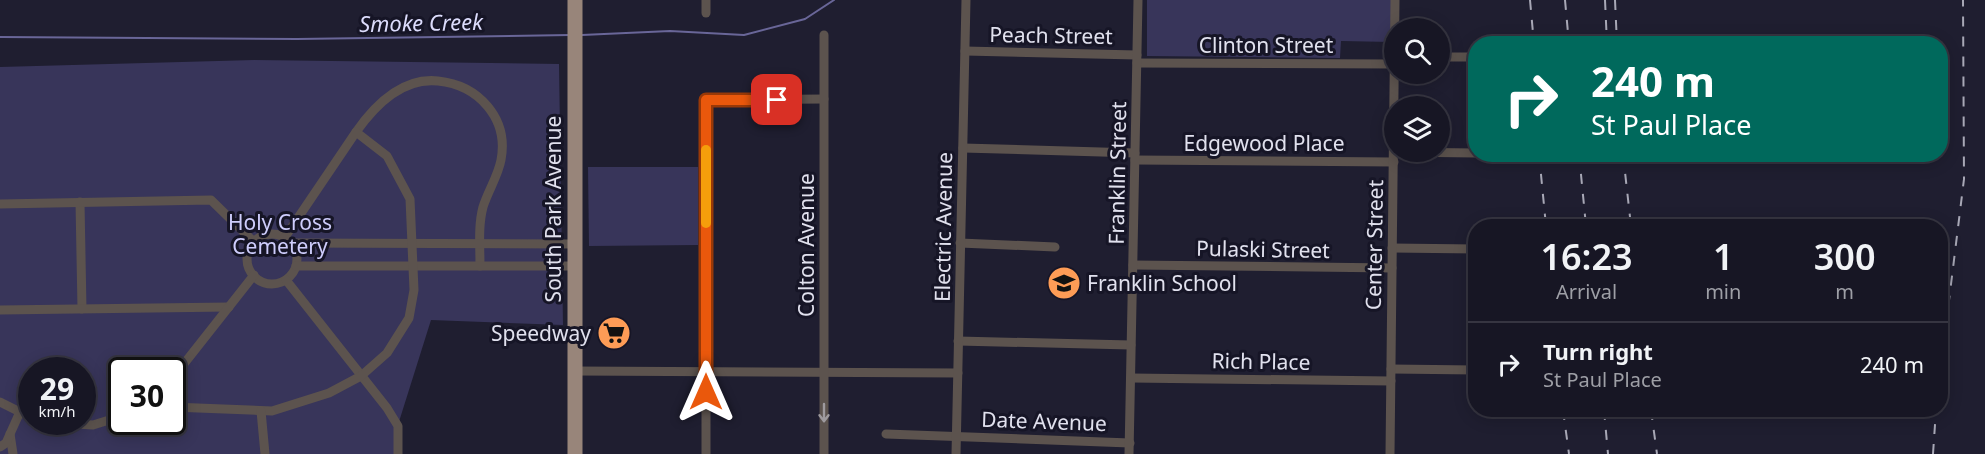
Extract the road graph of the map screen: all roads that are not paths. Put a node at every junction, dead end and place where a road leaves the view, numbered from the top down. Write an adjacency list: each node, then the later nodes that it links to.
1 (706, 0): 6 (street)
2 (966, 0): 9 (street, Electric Avenue)
3 (1138, 0): 12 (street, Franklin Street)
4 (1395, 0): 7 (street, Center Street)
5 (575, 6): 29 (main road, South Park Avenue)
6 (706, 13)
7 (1395, 18)
8 (824, 35): 14 (street, Colton Avenue)
9 (965, 51): 12 (street, Peach Street); 16 (street, Electric Avenue)
10 (1450, 57): 11 (street)
11 (1468, 57)
12 (1137, 59): 13 (street, Clinton Street); 19 (street, Franklin Street)
13 (1384, 64)
14 (824, 99): 50 (street); 51 (street, Colton Avenue)
15 (356, 132): 24 (street); 27 (street); 28 (street)
16 (963, 148): 19 (street, Edgewood Place); 26 (street, Electric Avenue)
17 (1468, 153): 18 (street, Edgewood Place)
18 (1450, 154)
19 (1135, 157): 20 (street, Edgewood Place); 33 (street, Franklin Street)
20 (1384, 157)
21 (1394, 162): 31 (street, Center Street)
22 (80, 202): 23 (street); 25 (street); 42 (street)
23 (0, 204)
24 (288, 240): 25 (street); 27 (street); 34 (street)
25 (254, 242): 39 (street)
26 (960, 243): 30 (street); 44 (street, Electric Avenue)
27 (414, 244): 28 (street); 35 (street)
28 (480, 244): 29 (street); 36 (street)
29 (574, 244): 37 (main road, South Park Avenue)
30 (1055, 247)
31 (1392, 248): 32 (street); 38 (street, Center Street)
32 (1468, 249)
33 (1133, 265): 38 (street, Pulaski Street); 45 (street, Franklin Street)
34 (296, 266): 35 (street); 40 (street)
35 (414, 266): 36 (street); 53 (street)
36 (480, 266): 37 (street)
37 (574, 266): 48 (main road, South Park Avenue)
38 (1392, 268): 47 (street, Center Street)
39 (254, 275): 40 (street); 41 (street)
40 (286, 280): 53 (street)
41 (229, 307): 42 (street); 46 (street)
42 (81, 309): 43 (street)
43 (0, 310)
44 (958, 340): 45 (street); 52 (street, Electric Avenue)
45 (1131, 345): 54 (street, Franklin Street)
46 (186, 362)
47 (1391, 369): 49 (street); 55 (street, Center Street)
48 (574, 370): 50 (street); 69 (main road, South Park Avenue)
49 (1468, 370)
50 (706, 371): 51 (street); 70 (street)
51 (824, 372): 52 (street); 71 (street, Colton Avenue, one-way to 71)
52 (958, 373): 63 (street, Electric Avenue)
53 (361, 376): 58 (street); 68 (street)
54 (1131, 378): 55 (street, Rich Place); 64 (street, Franklin Street)
55 (1391, 381): 74 (street, Center Street)
56 (0, 402): 59 (street)
57 (186, 408): 58 (street)
58 (261, 411): 67 (street)
59 (18, 413)
60 (18, 416): 61 (street)
61 (10, 434): 65 (street); 66 (street)
62 (886, 434): 63 (street, Date Avenue)
63 (956, 436): 64 (street, Date Avenue); 72 (street, Electric Avenue)
64 (1130, 442): 73 (street, Franklin Street)
65 (0, 447)
66 (13, 454)
67 (265, 454)
68 (398, 454)
69 (575, 454)
70 (706, 454)
71 (824, 454)
72 (956, 454)
73 (1129, 454)
74 (1390, 454)

